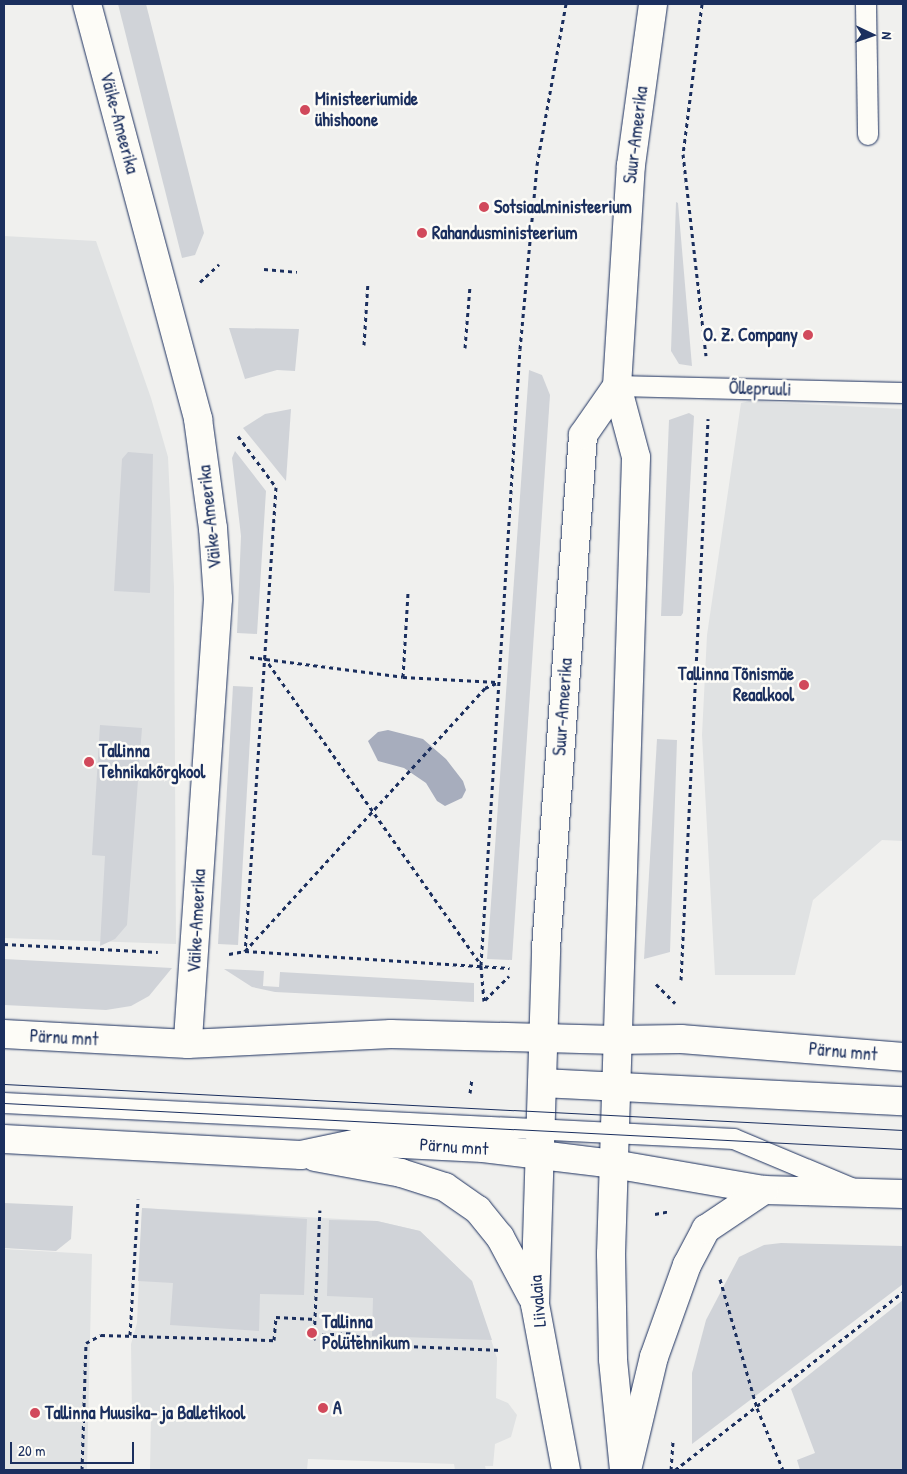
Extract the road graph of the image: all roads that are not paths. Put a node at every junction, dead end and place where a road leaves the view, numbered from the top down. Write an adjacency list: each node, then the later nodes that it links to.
1 (87, 4): 10 (main road, Väike-Ameerika)
2 (653, 4): 5 (main road, Suur-Ameerika)
3 (866, 4): 4 (lane)
4 (868, 135)
5 (617, 386): 6 (lane, Õllepruuli); 8 (main road, Suur-Ameerika); 9 (main road, Suur-Ameerika)
6 (903, 393)
7 (4, 1034): 10 (main road, Pärnu mnt)
8 (543, 1040): 9 (main road, Pärnu mnt); 10 (main road, Pärnu mnt); 12 (main road, Suur-Ameerika)
9 (616, 1040): 11 (main road, Pärnu mnt); 13 (main road, Suur-Ameerika)
10 (188, 1044)
11 (903, 1057)
12 (542, 1084): 13 (main road); 18 (main road, Liivalaia)
13 (615, 1087): 14 (main road); 16 (main road, Suur-Ameerika)
14 (903, 1101)
15 (4, 1103): 18 (lane)
16 (614, 1135): 18 (lane); 20 (main road, Suur-Ameerika); 22 (lane)
17 (4, 1139): 19 (main road, Pärnu mnt)
18 (540, 1143): 19 (main road, Pärnu mnt); 20 (main road, Pärnu mnt); 24 (main road, Liivalaia)
19 (301, 1155): 24 (main road)
20 (613, 1164): 21 (main road, Pärnu mnt); 26 (main road)
21 (764, 1190): 22 (main road, Pärnu mnt); 26 (main road)
22 (862, 1192): 23 (main road, Pärnu mnt)
23 (903, 1194)
24 (535, 1304): 25 (main road, Liivalaia)
25 (566, 1470)
26 (626, 1470)

